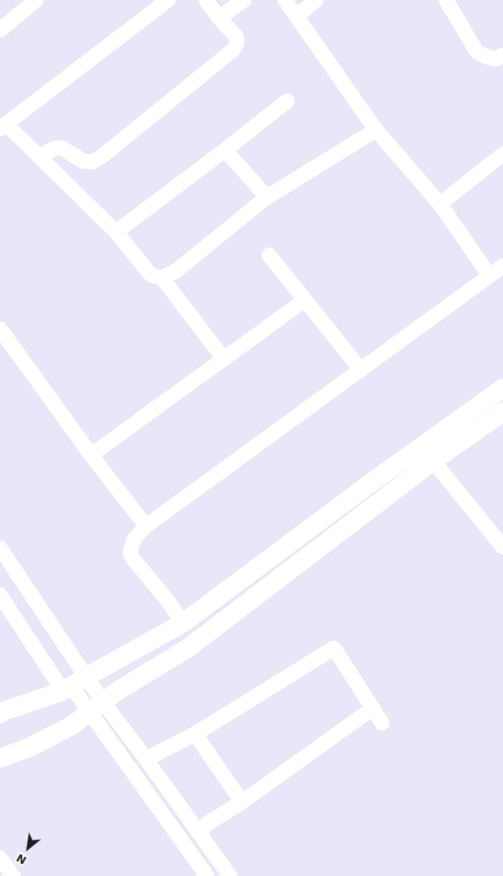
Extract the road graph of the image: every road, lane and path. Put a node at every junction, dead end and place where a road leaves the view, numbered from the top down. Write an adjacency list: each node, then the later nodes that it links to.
1 (36, 0): 10 (street)
2 (168, 0): 13 (street)
3 (206, 0): 9 (street)
4 (244, 0): 9 (street)
5 (285, 0): 8 (street)
6 (316, 0): 8 (street)
7 (446, 0): 11 (street)
8 (297, 16): 14 (street)
9 (219, 18): 17 (street)
10 (0, 30)
11 (503, 55)
12 (287, 101): 15 (street)
13 (3, 126): 17 (street)
14 (376, 130): 18 (street); 19 (street)
15 (225, 150): 18 (street); 20 (street)
16 (503, 154): 19 (street)
17 (39, 157): 20 (street)
18 (267, 197): 24 (street)
19 (440, 204): 23 (street)
20 (116, 232): 24 (street)
21 (269, 255): 25 (street)
22 (503, 266): 23 (street)
23 (490, 275): 28 (street)
24 (162, 278): 27 (street)
25 (305, 300): 27 (street); 28 (street)
26 (0, 329): 31 (street)
27 (224, 359): 31 (street)
28 (361, 370): 33 (street)
29 (503, 388): 37 (street)
30 (503, 412): 32 (street)
31 (91, 455): 33 (street)
32 (433, 461): 34 (street); 39 (street)
33 (146, 526): 37 (street)
34 (503, 547)
35 (0, 548): 38 (street)
36 (0, 595): 38 (street)
37 (184, 623): 38 (street)
38 (73, 685): 39 (street); 41 (street)
39 (96, 707): 44 (street); 45 (street); 50 (street)
40 (373, 708): 42 (street); 43 (street); 46 (street)
41 (0, 714)
42 (382, 723)
43 (195, 734): 45 (street); 46 (street)
44 (0, 758)
45 (146, 759): 47 (street)
46 (242, 802): 47 (street)
47 (199, 832): 51 (street)
48 (0, 858): 49 (street)
49 (13, 876)
50 (207, 876)
51 (230, 876)

